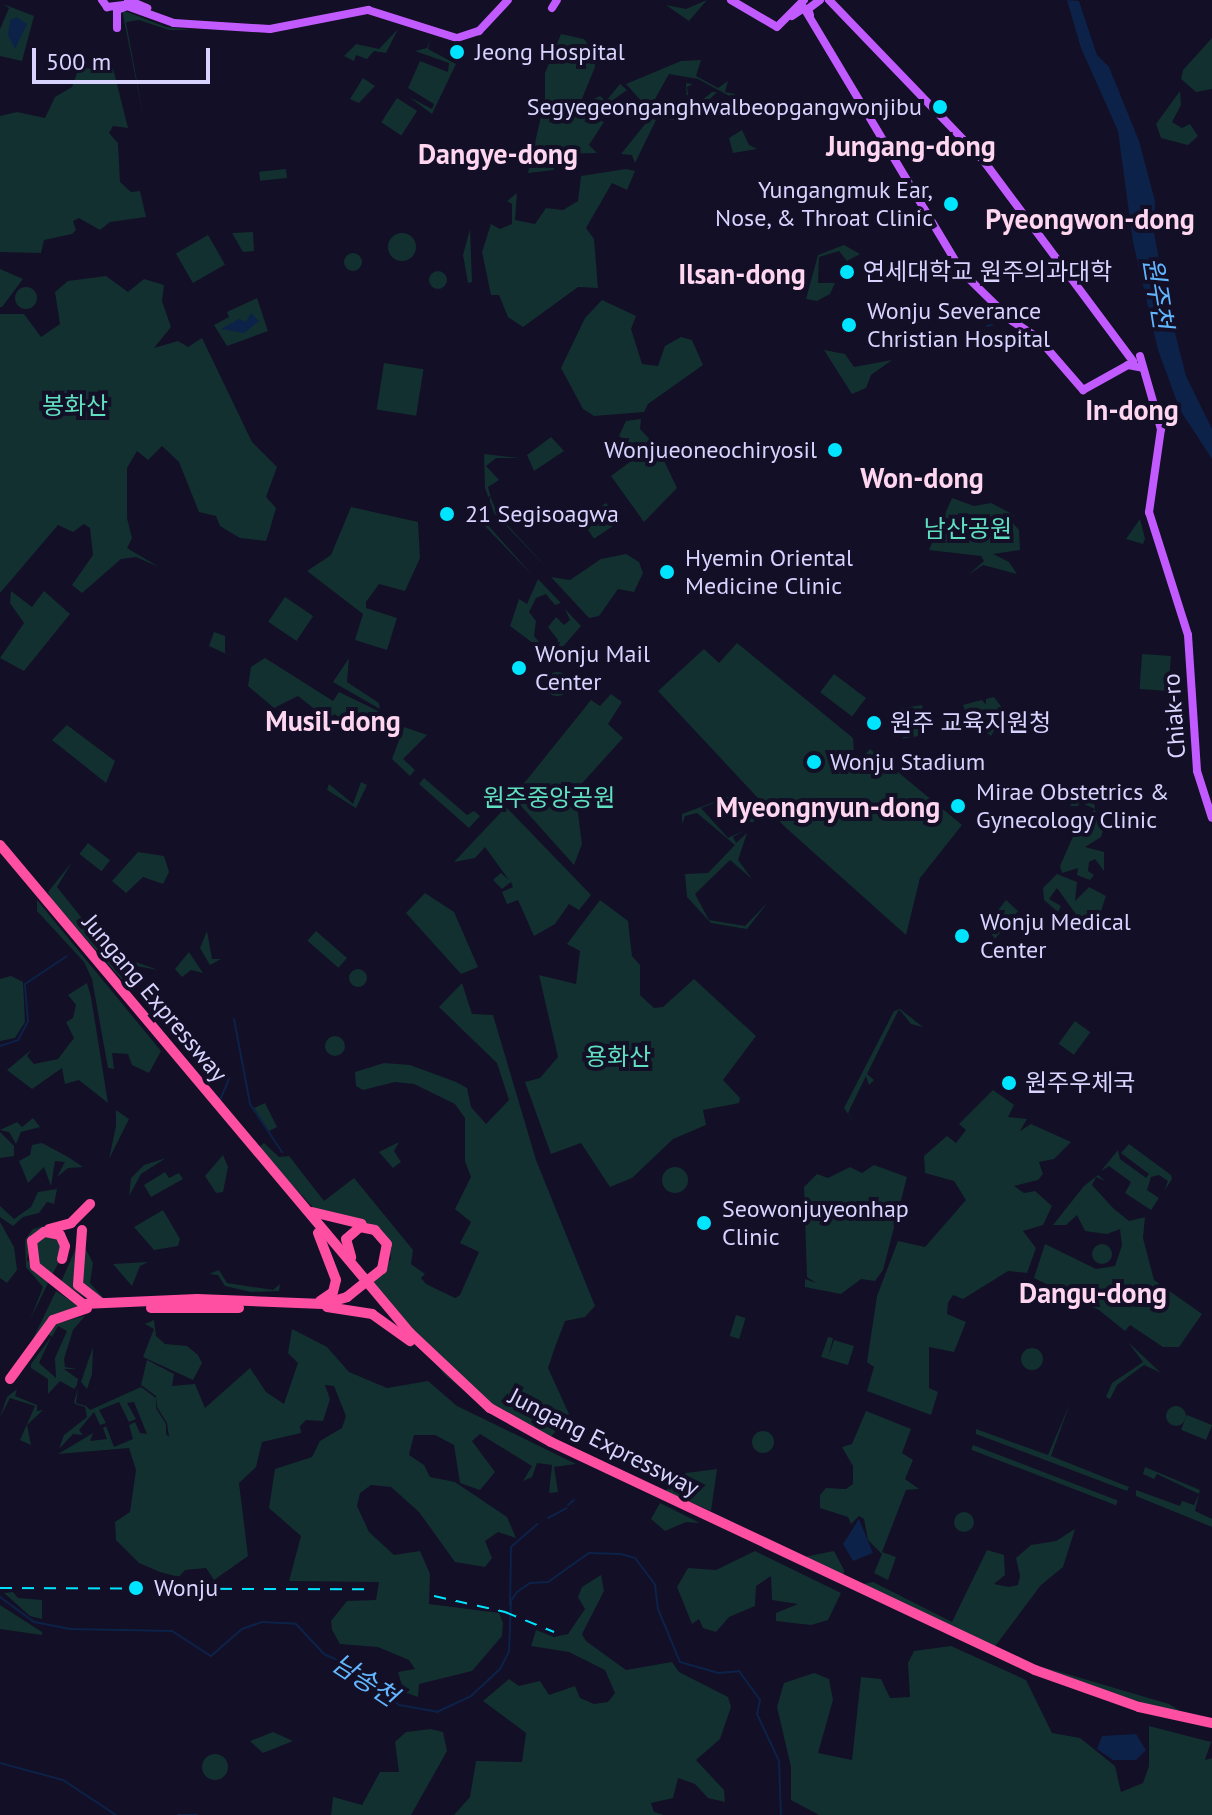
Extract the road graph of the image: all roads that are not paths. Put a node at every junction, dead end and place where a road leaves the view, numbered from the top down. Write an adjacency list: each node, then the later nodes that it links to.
1 (506, 0): 9 (main road)
2 (731, 0): 7 (main road)
3 (820, 0): 7 (main road)
4 (829, 0): 11 (main road)
5 (108, 2): 6 (main road); 8 (main road)
6 (129, 4): 8 (main road); 9 (main road); 10 (main road)
7 (805, 7): 11 (main road)
8 (166, 17): 9 (main road)
9 (196, 23)
10 (117, 28)
11 (1135, 360): 12 (main road); 12 (main road, Chiak-ro); 14 (main road, Chiak-ro)
12 (1143, 368): 13 (main road, Chiak-ro)
13 (1157, 410): 14 (main road); 15 (main road, Chiak-ro)
14 (1163, 426): 17 (main road, Chiak-ro)
15 (1161, 551): 16 (main road); 17 (main road, Chiak-ro)
16 (1151, 555)
17 (1181, 611): 18 (main road, Chiak-ro)
18 (1212, 818)
19 (0, 847): 20 (highway, Jungang Expressway)
20 (221, 1111): 21 (highway, Jungang Expressway); 23 (highway, Jungang Expressway)
21 (299, 1200): 27 (highway, Jungang Expressway); 27 (highway)
22 (90, 1204): 26 (highway)
23 (308, 1218): 29 (highway); 32 (highway, Jungang Expressway)
24 (82, 1230): 30 (highway)
25 (62, 1259): 26 (highway)
26 (48, 1280): 30 (highway)
27 (374, 1282): 27 (highway); 28 (highway); 34 (highway, Jungang Expressway)
28 (361, 1288): 29 (highway); 31 (highway)
29 (299, 1305): 30 (highway); 31 (highway)
30 (109, 1306): 33 (highway)
31 (323, 1307): 32 (highway)
32 (421, 1351): 34 (highway, Jungang Expressway)
33 (10, 1379)
34 (667, 1499): 35 (highway, Jungang Expressway)
35 (1212, 1725)

